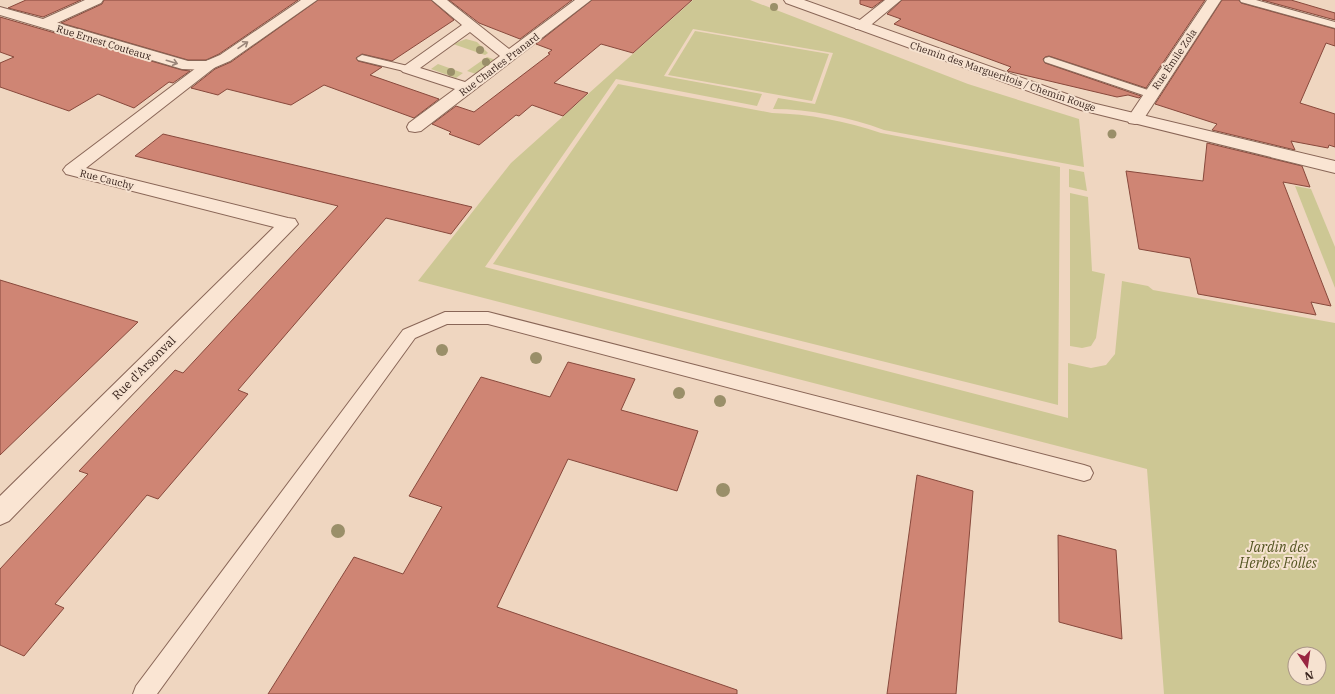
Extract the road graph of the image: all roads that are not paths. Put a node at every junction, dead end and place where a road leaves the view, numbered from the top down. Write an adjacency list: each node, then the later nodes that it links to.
1 (96, 0): 10 (street)
2 (310, 0): 17 (street, one-way to 2)
3 (439, 0): 12 (street)
4 (584, 0): 14 (street, Rue Charles Pranard)
5 (791, 0): 13 (street, Chemin des Margueritois / Chemin Rouge)
6 (894, 0): 13 (street)
7 (1214, 0): 20 (street, Rue Émile Zola)
8 (1245, 0): 11 (lane)
9 (0, 11): 10 (street, Rue Ernest Couteaux)
10 (44, 24): 17 (street, Rue Ernest Couteaux, one-way to 17)
11 (1335, 25)
12 (471, 26): 14 (street); 18 (street)
13 (861, 26): 21 (street, Chemin des Margueritois / Chemin Rouge)
14 (510, 56): 19 (street, Rue Charles Pranard)
15 (362, 58): 18 (lane)
16 (1049, 60): 20 (lane)
17 (210, 64): 24 (street, Rue Cauchy)
18 (408, 69): 19 (street)
19 (467, 88): 22 (street, Rue Charles Pranard)
20 (1150, 94): 21 (street, Rue Émile Zola)
21 (1135, 119): 23 (street, Chemin des Margueritois / Chemin Rouge)
22 (415, 127)
23 (1335, 167)
24 (288, 224): 26 (street, Rue d'Arsonval)
25 (1084, 473): 27 (lane)
26 (0, 514)
27 (144, 694)

